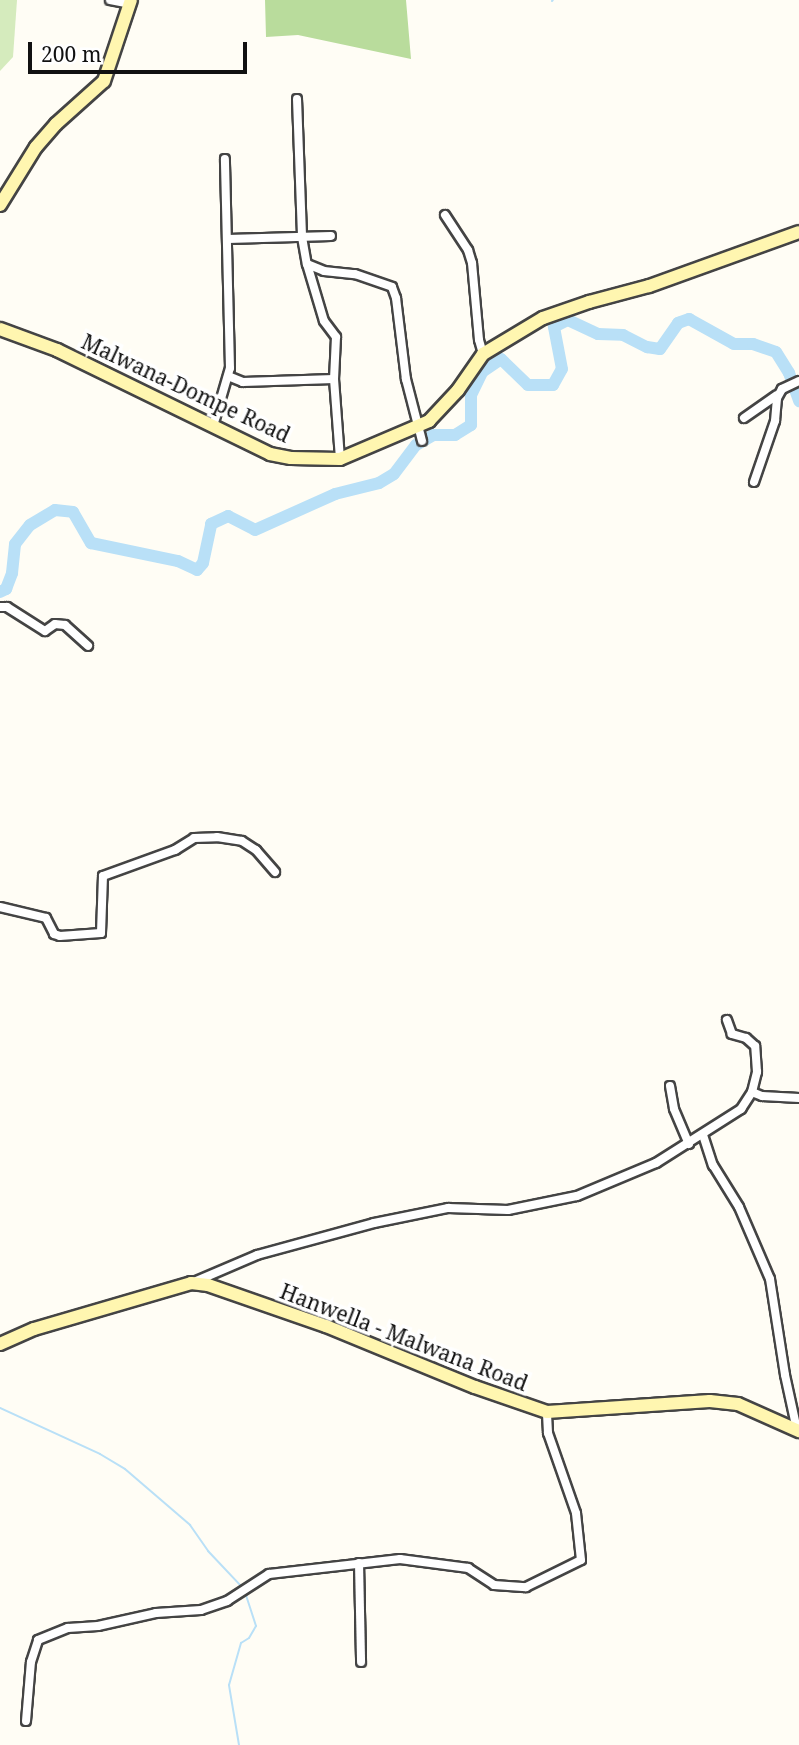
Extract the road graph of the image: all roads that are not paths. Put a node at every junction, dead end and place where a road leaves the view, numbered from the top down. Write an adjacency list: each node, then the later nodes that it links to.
1 (110, 0): 2 (street)
2 (130, 2): 5 (street)
3 (297, 100): 9 (street)
4 (225, 159): 10 (street)
5 (0, 205)
6 (444, 215): 13 (street)
7 (799, 232): 13 (street, Malwana-Dompe Road)
8 (331, 236): 9 (street)
9 (302, 237): 10 (street); 11 (street)
10 (228, 239): 14 (street)
11 (307, 264): 15 (street); 19 (street)
12 (0, 330): 20 (street, Malwana-Dompe Road)
13 (483, 354): 19 (street, Malwana-Dompe Road)
14 (228, 376): 15 (street); 20 (street)
15 (334, 379): 22 (street)
16 (797, 381): 17 (street)
17 (783, 390): 18 (street); 23 (street)
18 (744, 418)
19 (418, 425): 21 (street); 22 (street, Malwana-Dompe Road)
20 (213, 426): 22 (street, Malwana-Dompe Road)
21 (422, 441)
22 (340, 459)
23 (754, 482)
24 (0, 607): 25 (street)
25 (88, 646)
26 (275, 872): 27 (street)
27 (0, 907)
28 (727, 1020): 30 (street)
29 (670, 1086): 33 (street)
30 (752, 1092): 31 (street); 32 (street)
31 (799, 1098)
32 (704, 1135): 33 (street); 37 (street)
33 (689, 1144): 34 (street)
34 (191, 1283): 35 (street, Hanwella - Malwana Road); 36 (street, Hanwella - Malwana Road)
35 (0, 1344)
36 (547, 1412): 37 (street, Hanwella - Malwana Road); 38 (street)
37 (798, 1431)
38 (359, 1563): 39 (street); 40 (street)
39 (361, 1662)
40 (26, 1721)

